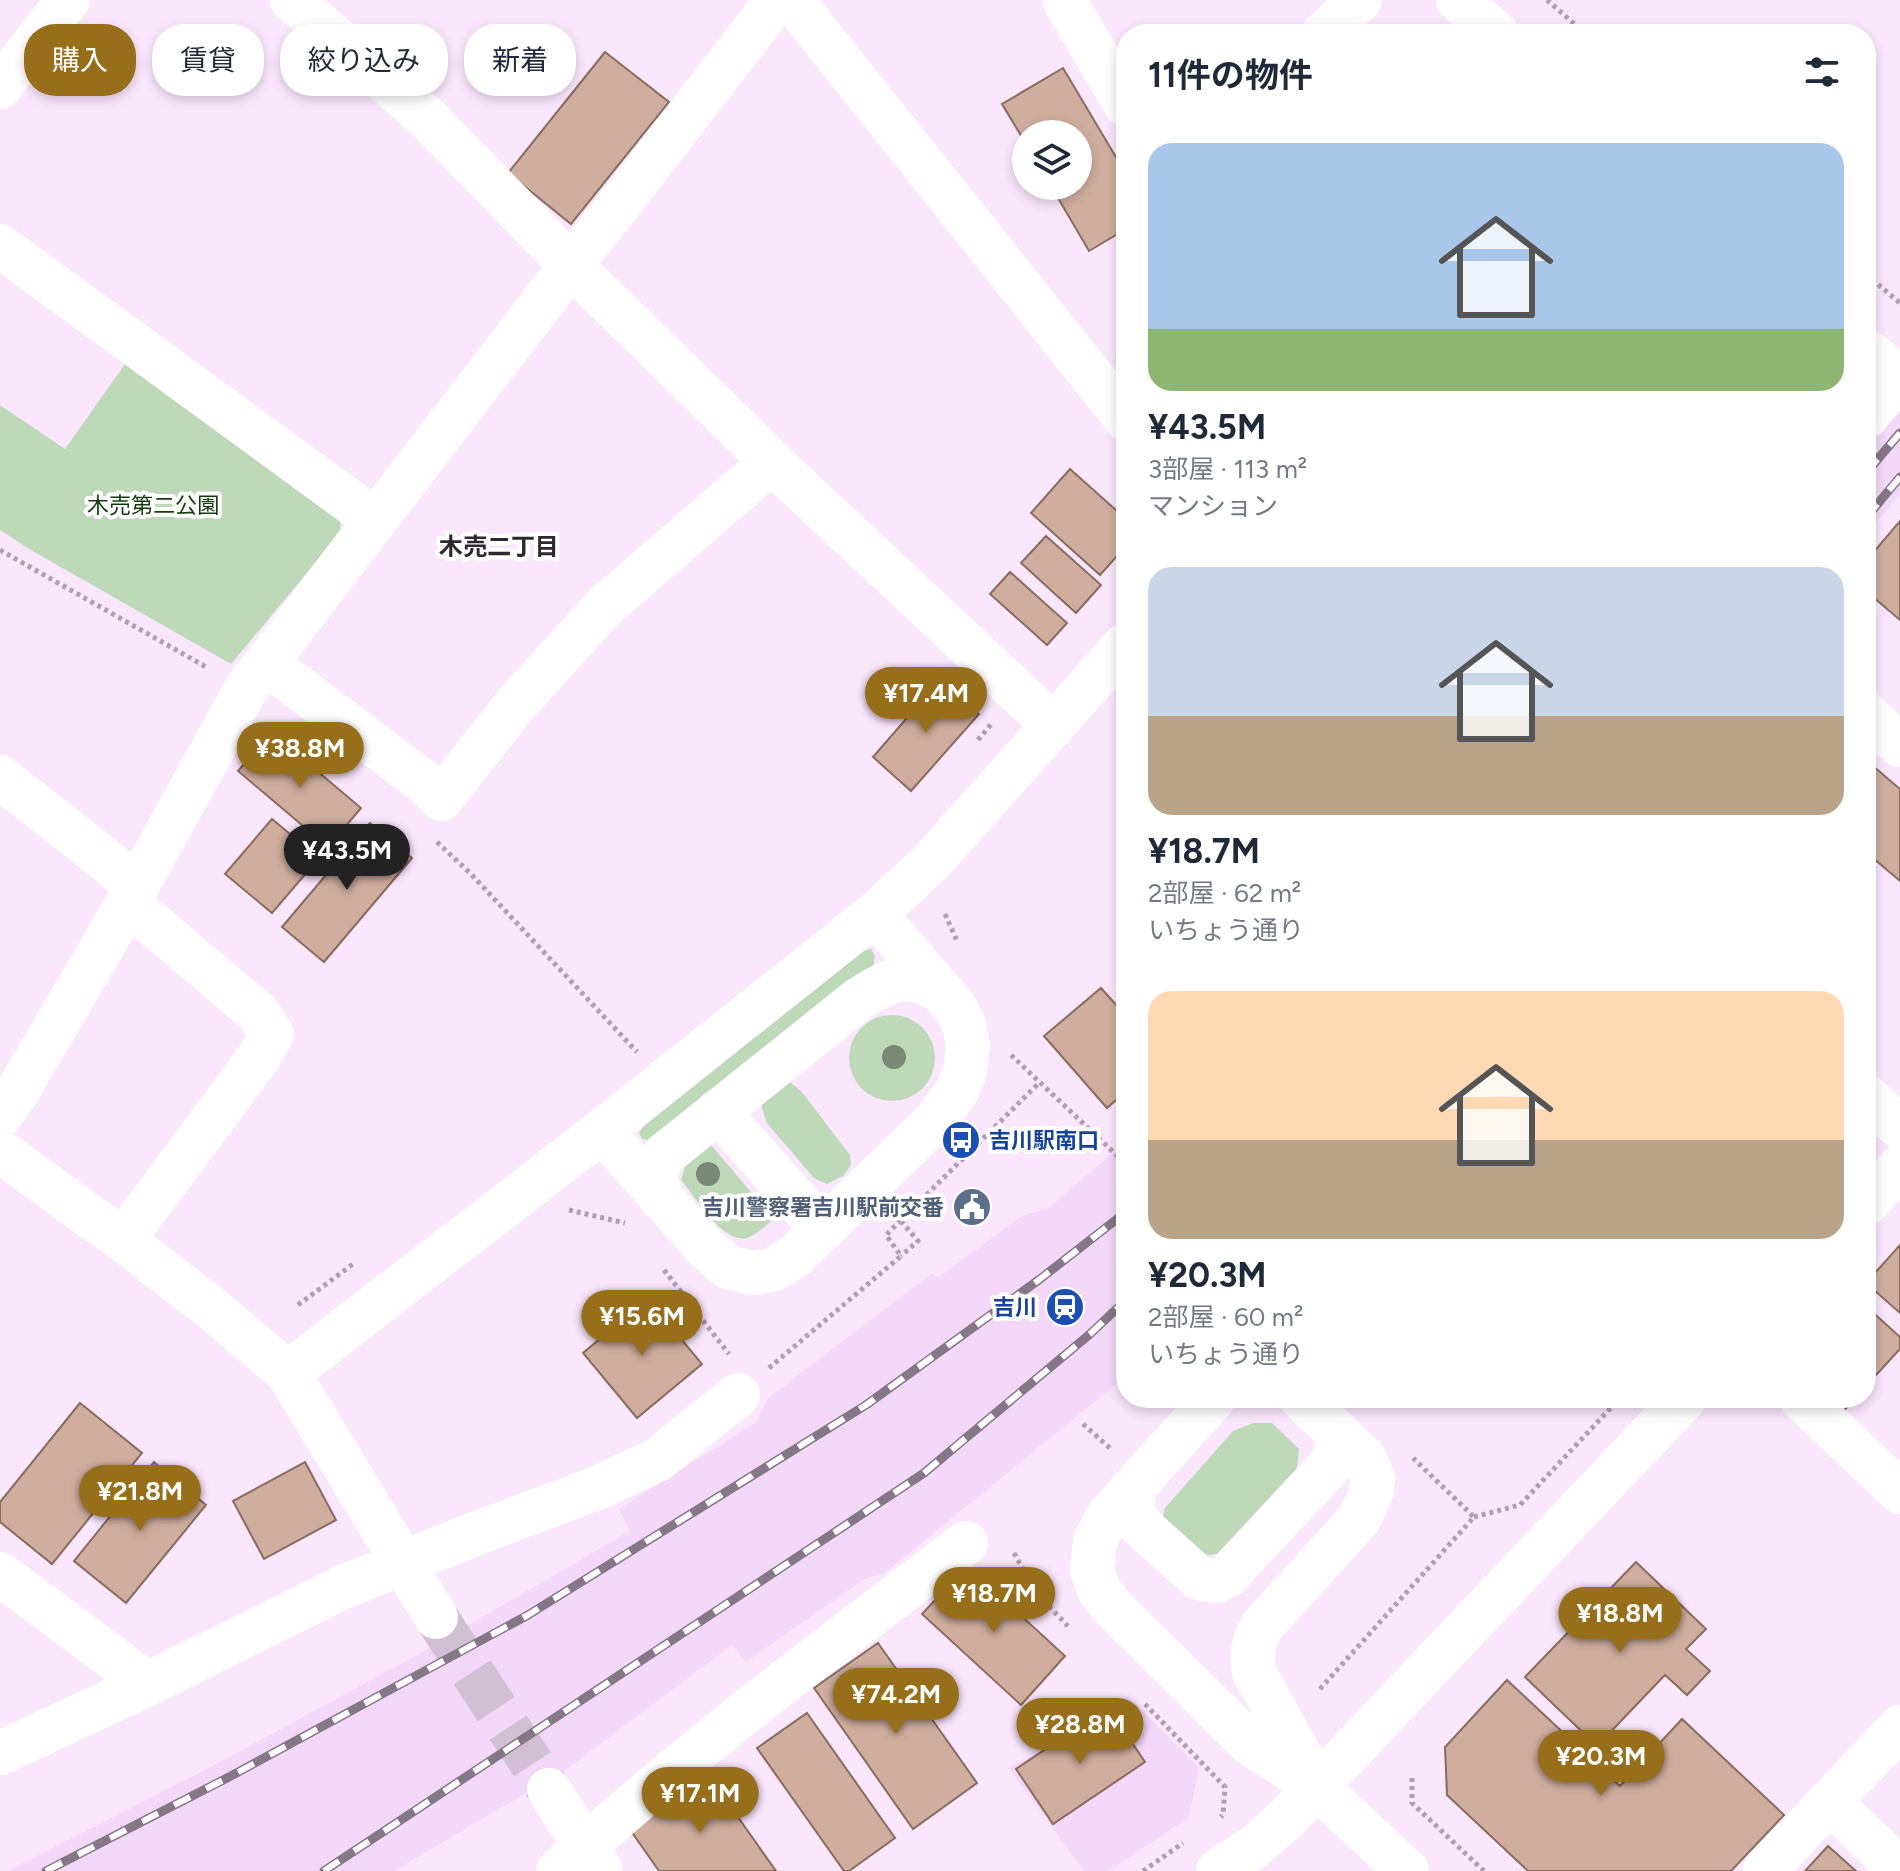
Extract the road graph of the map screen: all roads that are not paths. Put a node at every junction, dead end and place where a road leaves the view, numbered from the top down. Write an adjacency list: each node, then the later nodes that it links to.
1 (68, 0): 10 (street)
2 (292, 0): 13 (street)
3 (777, 0): 13 (street)
4 (792, 0): 16 (street)
5 (1064, 0): 11 (street)
6 (1360, 0): 8 (street)
7 (1458, 0): 9 (street)
8 (1334, 24)
9 (1486, 24)
10 (0, 87)
11 (1116, 88)
12 (0, 246): 19 (street)
13 (571, 265): 18 (street); 19 (street)
14 (1876, 358): 15 (street)
15 (1900, 378): 17 (street)
16 (1116, 406)
17 (1876, 406)
18 (772, 462): 21 (street); 23 (street)
19 (375, 520): 21 (street)
20 (1116, 655): 23 (street)
21 (256, 676): 26 (street)
22 (1876, 723): 24 (street)
23 (1054, 726): 27 (street)
24 (1900, 745)
25 (0, 777): 26 (street)
26 (132, 895): 31 (street); 39 (street)
27 (875, 914): 28 (street); 33 (street)
28 (942, 992): 30 (street); 38 (street)
29 (1876, 1105): 32 (street)
30 (718, 1111): 37 (street); 38 (street)
31 (0, 1116)
32 (1900, 1127)
33 (602, 1131): 37 (street); 40 (street)
34 (0, 1151): 39 (street)
35 (1900, 1167): 36 (street)
36 (1876, 1193)
37 (645, 1212): 38 (street)
38 (822, 1229)
39 (123, 1240): 40 (street)
40 (288, 1373): 50 (street)
41 (745, 1390): 50 (street)
42 (1202, 1408): 47 (street)
43 (1312, 1408): 46 (street)
44 (1676, 1408): 56 (street)
45 (1812, 1408): 48 (street)
46 (1338, 1432): 47 (street); 56 (street)
47 (1126, 1472): 56 (street)
48 (1900, 1492)
49 (966, 1543): 59 (street)
50 (405, 1563): 52 (street); 53 (street)
51 (0, 1574): 53 (street)
52 (436, 1617)
53 (148, 1684): 55 (street)
54 (1900, 1727): 58 (street)
55 (0, 1753)
56 (1317, 1787): 61 (street); 62 (street)
57 (549, 1790): 59 (street)
58 (1830, 1802): 60 (street); 63 (street)
59 (582, 1862)
60 (1900, 1870)
61 (1218, 1871)
62 (1407, 1871)
63 (1764, 1871)

